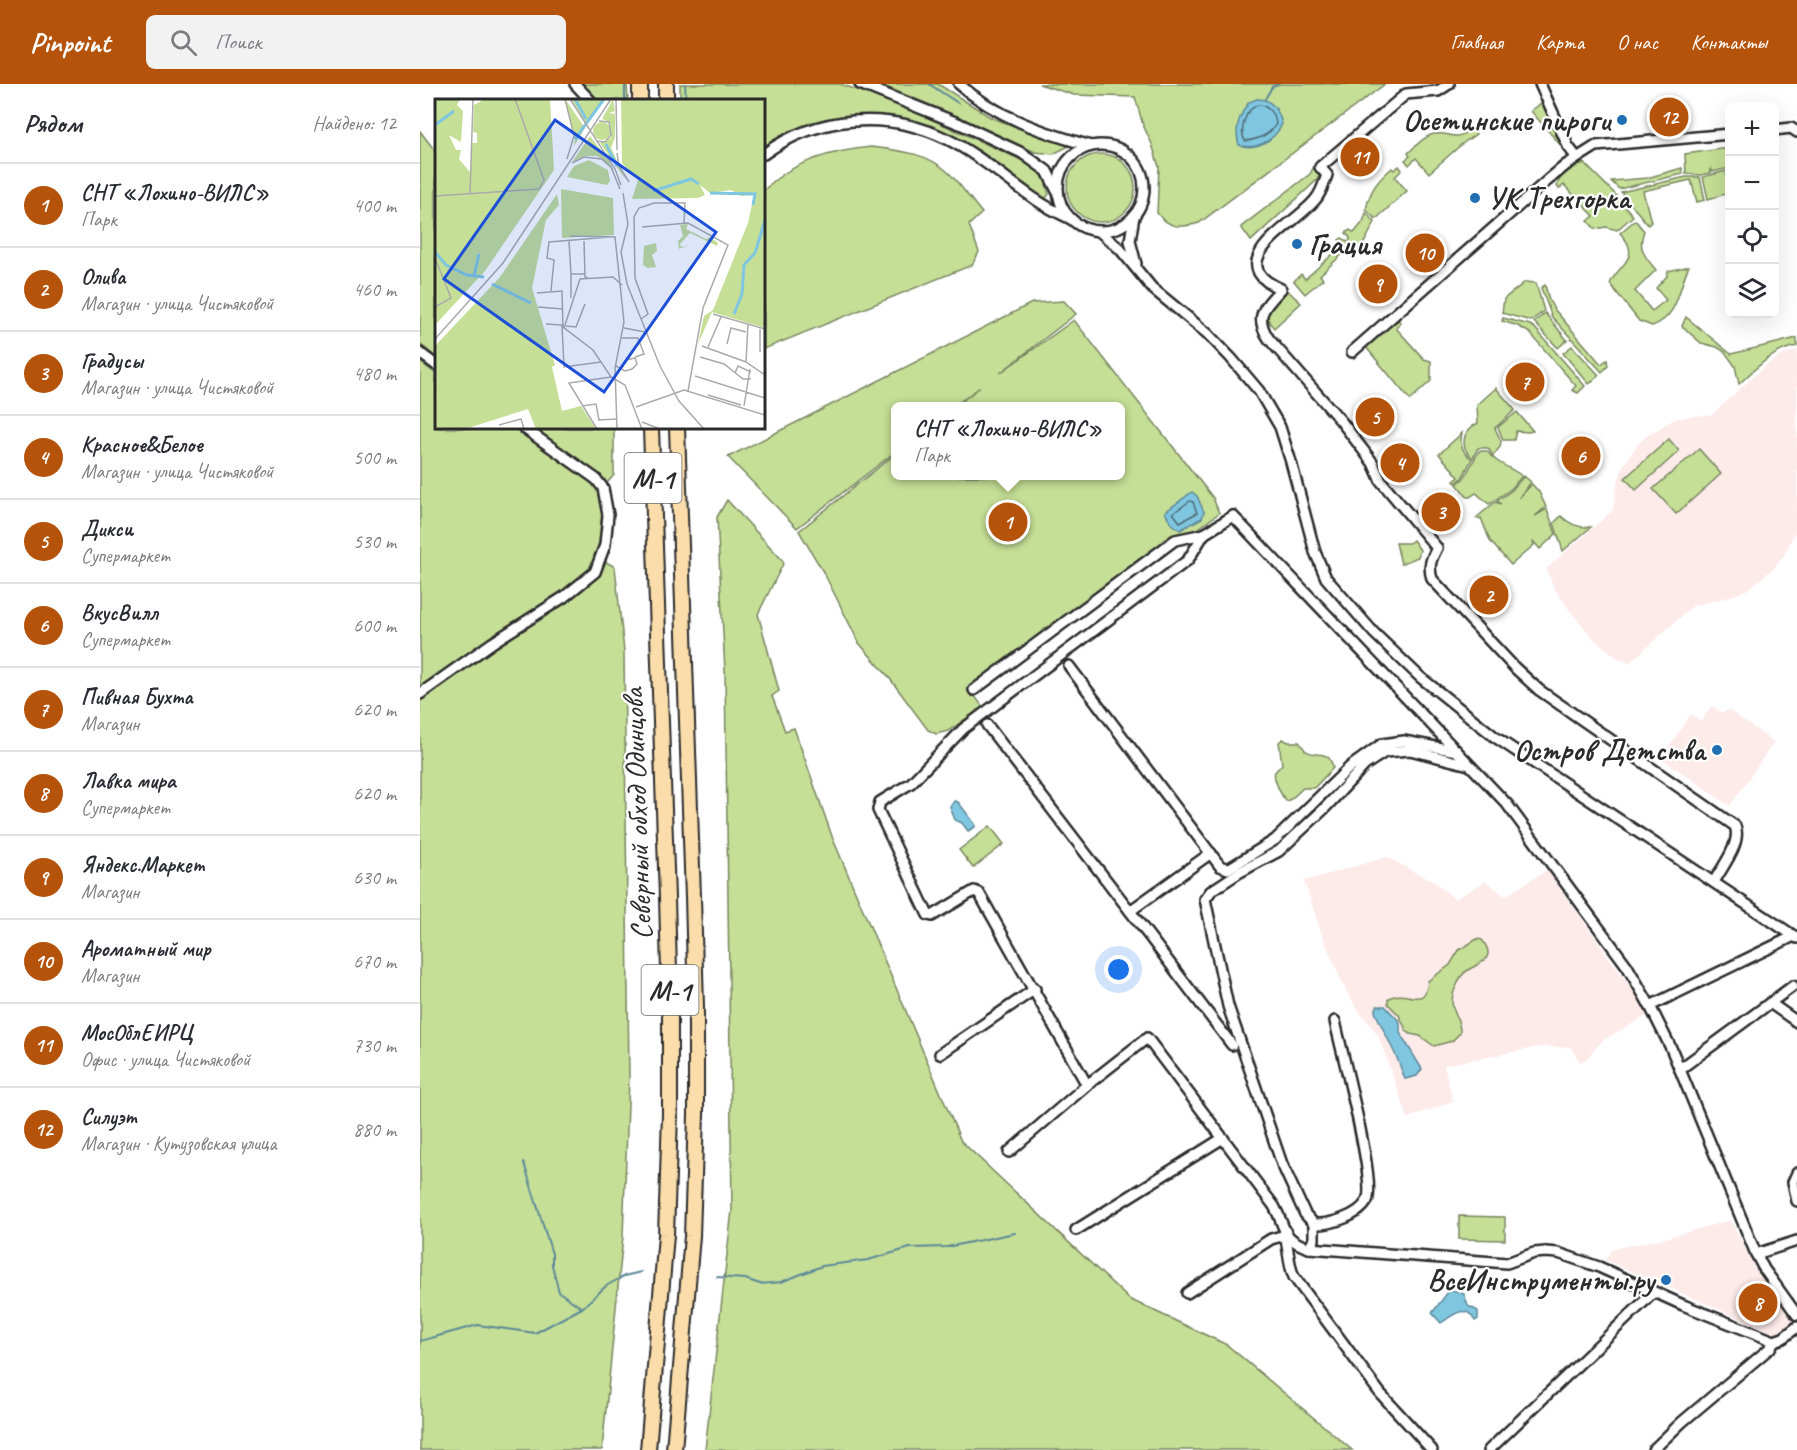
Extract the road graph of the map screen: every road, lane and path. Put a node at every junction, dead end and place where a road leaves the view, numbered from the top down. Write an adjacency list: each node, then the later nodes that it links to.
1 (575, 84): 6 (street)
2 (860, 84): 13 (street)
3 (959, 84): 10 (street)
4 (1449, 84): 32 (street)
5 (1540, 84): 12 (street)
6 (589, 99)
7 (1779, 129): 8 (street)
8 (1797, 132)
9 (1725, 134): 12 (street)
10 (1091, 146): 13 (street); 14 (street)
11 (765, 153): 15 (street)
12 (1577, 158): 18 (street)
13 (1058, 194): 15 (street)
14 (1134, 215): 16 (street); 17 (street)
15 (1071, 219): 16 (street)
16 (1099, 231): 17 (street)
17 (1139, 272): 32 (street)
18 (1352, 352)
19 (420, 353): 20 (street)
20 (435, 364)
21 (525, 429): 27 (street)
22 (651, 429): 60 (highway, Северный обход Одинцова / М-1)
23 (677, 429): 61 (highway, Северный обход Одинцова / М-1)
24 (1204, 534): 26 (street); 29 (street); 36 (street)
25 (1069, 666): 31 (street)
26 (974, 690)
27 (420, 694)
28 (987, 725): 33 (street)
29 (1457, 751): 30 (street); 31 (street)
30 (1472, 766): 38 (street); 49 (street)
31 (1210, 853): 33 (street)
32 (1714, 882): 34 (street)
33 (1130, 911): 41 (street)
34 (1796, 937): 38 (street)
35 (1793, 986): 37 (street)
36 (1035, 989): 42 (street); 44 (street)
37 (1770, 1004): 40 (street); 43 (street)
38 (1650, 1006): 43 (street)
39 (1335, 1021): 49 (street)
40 (1797, 1022)
41 (1232, 1045)
42 (940, 1054)
43 (1680, 1069): 54 (street)
44 (1087, 1085): 45 (street); 46 (street)
45 (1223, 1138): 50 (street); 51 (street)
46 (1009, 1152)
47 (1797, 1173): 48 (street)
48 (1797, 1201)
49 (1314, 1224): 53 (street)
50 (1077, 1230)
51 (1285, 1234): 53 (street); 56 (street); 62 (street)
52 (1797, 1241): 54 (street)
53 (1309, 1248): 55 (street)
54 (1756, 1254): 57 (street)
55 (1654, 1292): 59 (street); 63 (street)
56 (1187, 1293)
57 (1797, 1315)
58 (1797, 1327): 59 (street)
59 (1774, 1341): 64 (street)
60 (648, 1450)
61 (674, 1450)
62 (1432, 1450)
63 (1488, 1450)
64 (1653, 1450)

